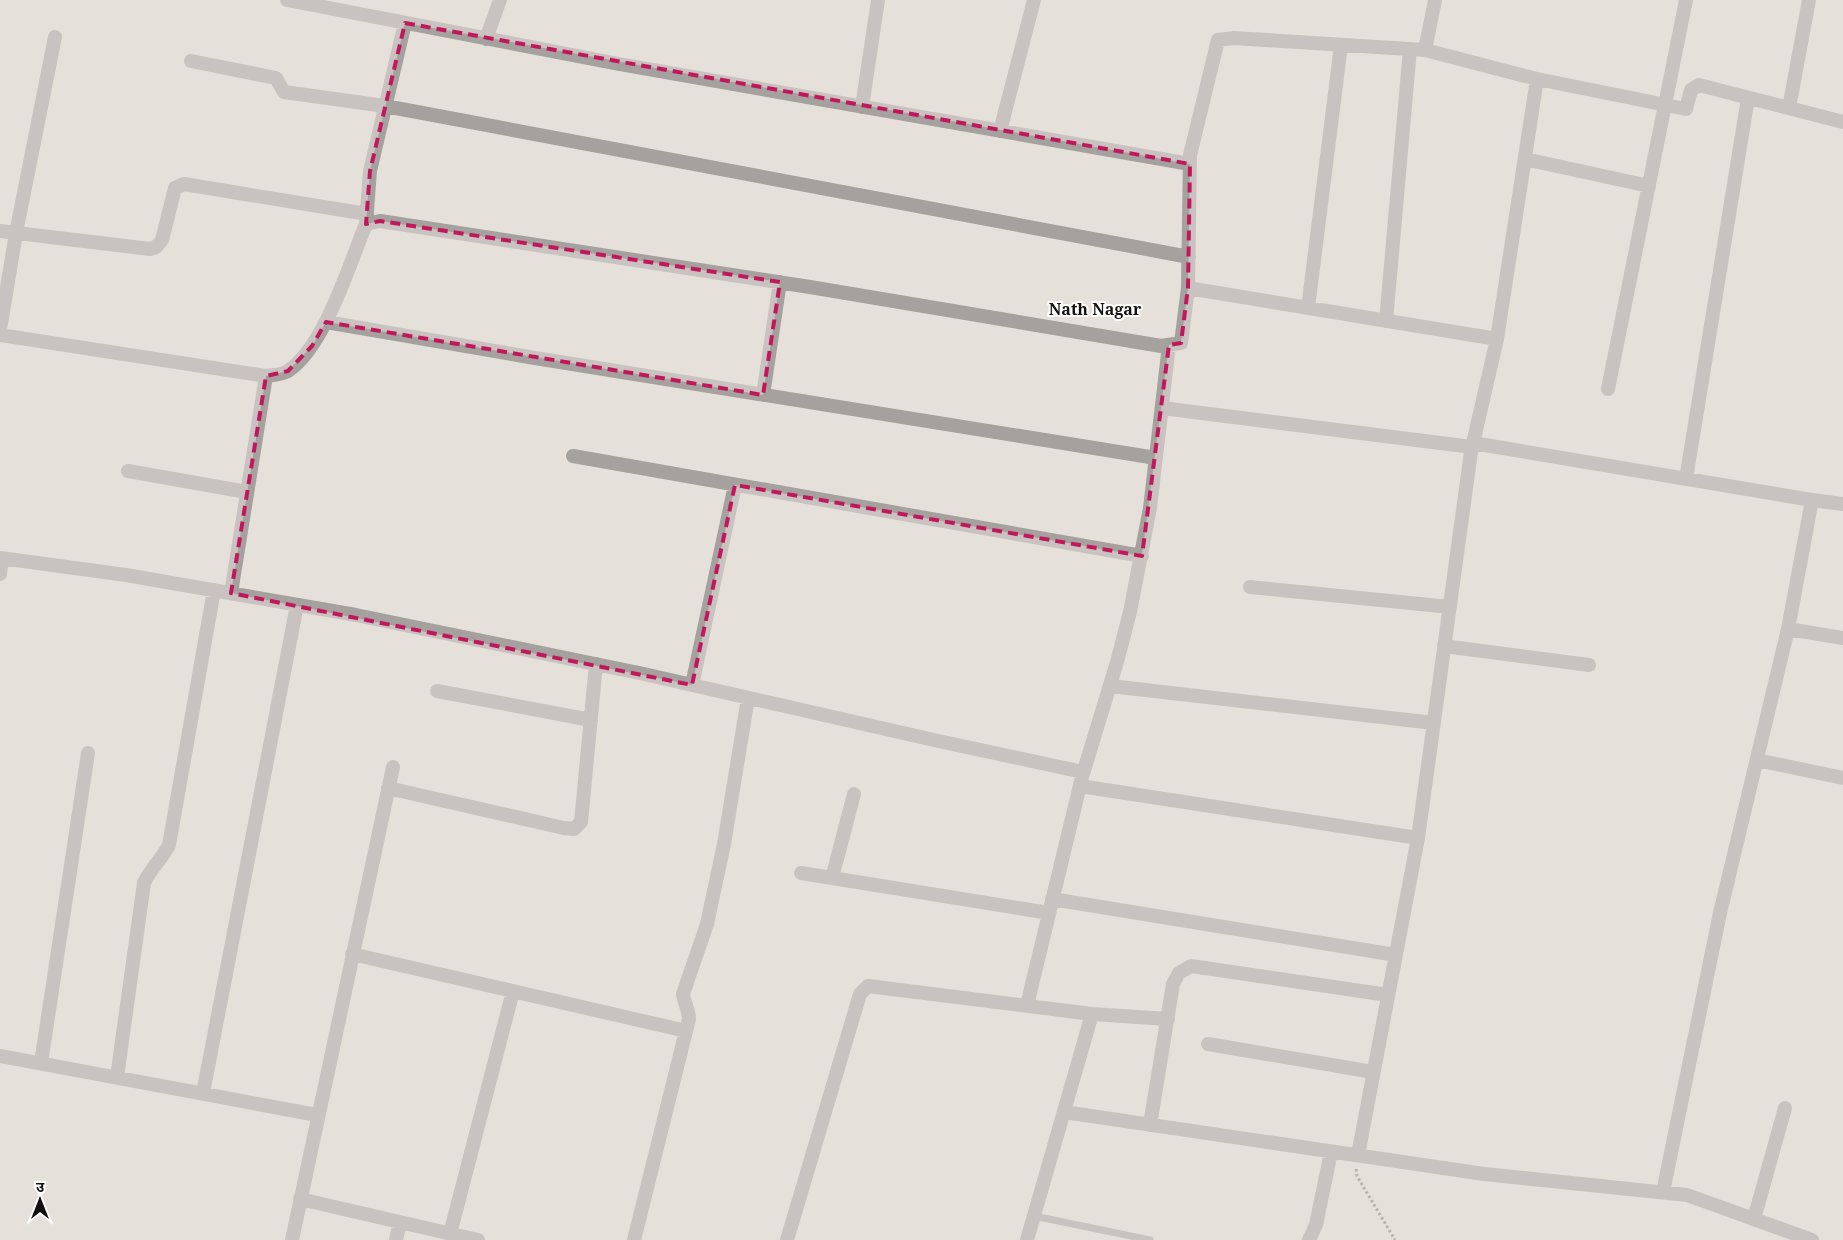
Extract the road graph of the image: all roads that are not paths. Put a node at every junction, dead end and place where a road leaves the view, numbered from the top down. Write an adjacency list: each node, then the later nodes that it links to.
1 (287, 0): 8 (street)
2 (500, 0): 10 (street)
3 (878, 0): 19 (street)
4 (1034, 0): 22 (street)
5 (1435, 0): 13 (street)
6 (1686, 0): 17 (street)
7 (1809, 0): 20 (street)
8 (405, 23): 10 (street); 18 (street)
9 (55, 37): 28 (street)
10 (486, 38): 19 (street)
11 (1341, 45): 12 (street); 24 (street); 32 (street)
12 (1410, 49): 13 (street); 33 (street)
13 (1425, 50): 15 (street)
14 (191, 61): 18 (street)
15 (1537, 79): 17 (street); 23 (street)
16 (1748, 98): 17 (street); 20 (street); 47 (street)
17 (1666, 105): 25 (street)
18 (385, 106): 26 (street); 29 (street)
19 (862, 107): 22 (street)
20 (1789, 108): 21 (street)
21 (1843, 122)
22 (1000, 131): 24 (street)
23 (1524, 159): 25 (street); 37 (street)
24 (1190, 164): 29 (street)
25 (1649, 186): 40 (street)
26 (366, 219): 28 (street); 30 (street); 34 (street)
27 (0, 231): 28 (street)
28 (16, 233): 35 (street)
29 (1189, 257): 31 (street)
30 (780, 282): 38 (street); 41 (street)
31 (1188, 288): 32 (street); 38 (street)
32 (1308, 308): 33 (street)
33 (1386, 321): 37 (street)
34 (326, 322): 39 (street); 41 (street)
35 (0, 330)
36 (0, 335): 39 (street)
37 (1496, 339): 43 (street)
38 (1169, 345): 42 (street)
39 (266, 376): 49 (street)
40 (1608, 389)
41 (764, 395): 45 (street)
42 (1162, 408): 43 (street); 45 (street)
43 (1473, 445): 47 (street); 59 (street)
44 (573, 456): 48 (street)
45 (1156, 458): 52 (street)
46 (128, 471): 49 (street)
47 (1686, 479): 50 (street)
48 (735, 485): 52 (street); 65 (street)
49 (247, 492): 57 (street)
50 (1812, 500): 51 (street); 60 (street)
51 (1843, 504)
52 (1142, 556): 66 (street)
53 (1, 558): 54 (street); 56 (street)
54 (0, 574)
55 (1250, 587): 59 (street)
56 (214, 590): 57 (street); 94 (street)
57 (231, 593): 58 (street)
58 (297, 605): 63 (street); 95 (street)
59 (1450, 607): 62 (street)
60 (1788, 629): 61 (street); 72 (street)
61 (1843, 638)
62 (1444, 646): 64 (street); 70 (street)
63 (596, 664): 65 (street); 69 (street)
64 (1589, 665)
65 (692, 685): 68 (street)
66 (1110, 686): 70 (street); 75 (street)
67 (437, 690): 69 (street)
68 (748, 698): 75 (street); 89 (street)
69 (591, 720): 76 (street)
70 (1434, 723): 78 (street)
71 (88, 753): 92 (street)
72 (1757, 760): 74 (street); 102 (street)
73 (393, 767): 76 (street)
74 (1842, 774)
75 (1082, 779): 78 (street); 81 (street)
76 (388, 788): 82 (street)
77 (854, 794): 80 (street)
78 (1418, 838): 83 (street)
79 (801, 873): 80 (street)
80 (832, 878): 81 (street)
81 (1051, 906): 83 (street); 86 (street)
82 (352, 954): 84 (street); 98 (street)
83 (1396, 955): 85 (street)
84 (514, 991): 89 (street); 107 (street)
85 (1388, 995): 88 (street); 93 (street)
86 (1027, 1005): 87 (street); 112 (street)
87 (1092, 1014): 88 (street); 97 (street)
88 (1168, 1019): 99 (street)
89 (686, 1031): 111 (street)
90 (1208, 1044): 93 (street)
91 (0, 1056): 92 (street)
92 (41, 1063): 94 (street)
93 (1373, 1072): 101 (street)
94 (116, 1077): 95 (street)
95 (203, 1092): 98 (street)
96 (1785, 1108): 105 (street)
97 (1064, 1112): 99 (street); 104 (street)
98 (317, 1115): 103 (street)
99 (1150, 1125): 100 (street)
100 (1331, 1152): 101 (street); 115 (street)
101 (1358, 1155): 102 (street)
102 (1663, 1192): 105 (street)
103 (300, 1199): 106 (street); 108 (street)
104 (1034, 1216): 113 (street); 114 (lane)
105 (1754, 1219): 116 (street)
106 (400, 1222): 107 (street); 109 (street)
107 (450, 1234): 110 (street)
108 (292, 1240)
109 (396, 1240)
110 (478, 1240)
111 (634, 1240)
112 (787, 1240)
113 (1027, 1240)
114 (1150, 1240)
115 (1309, 1240)
116 (1812, 1240)

